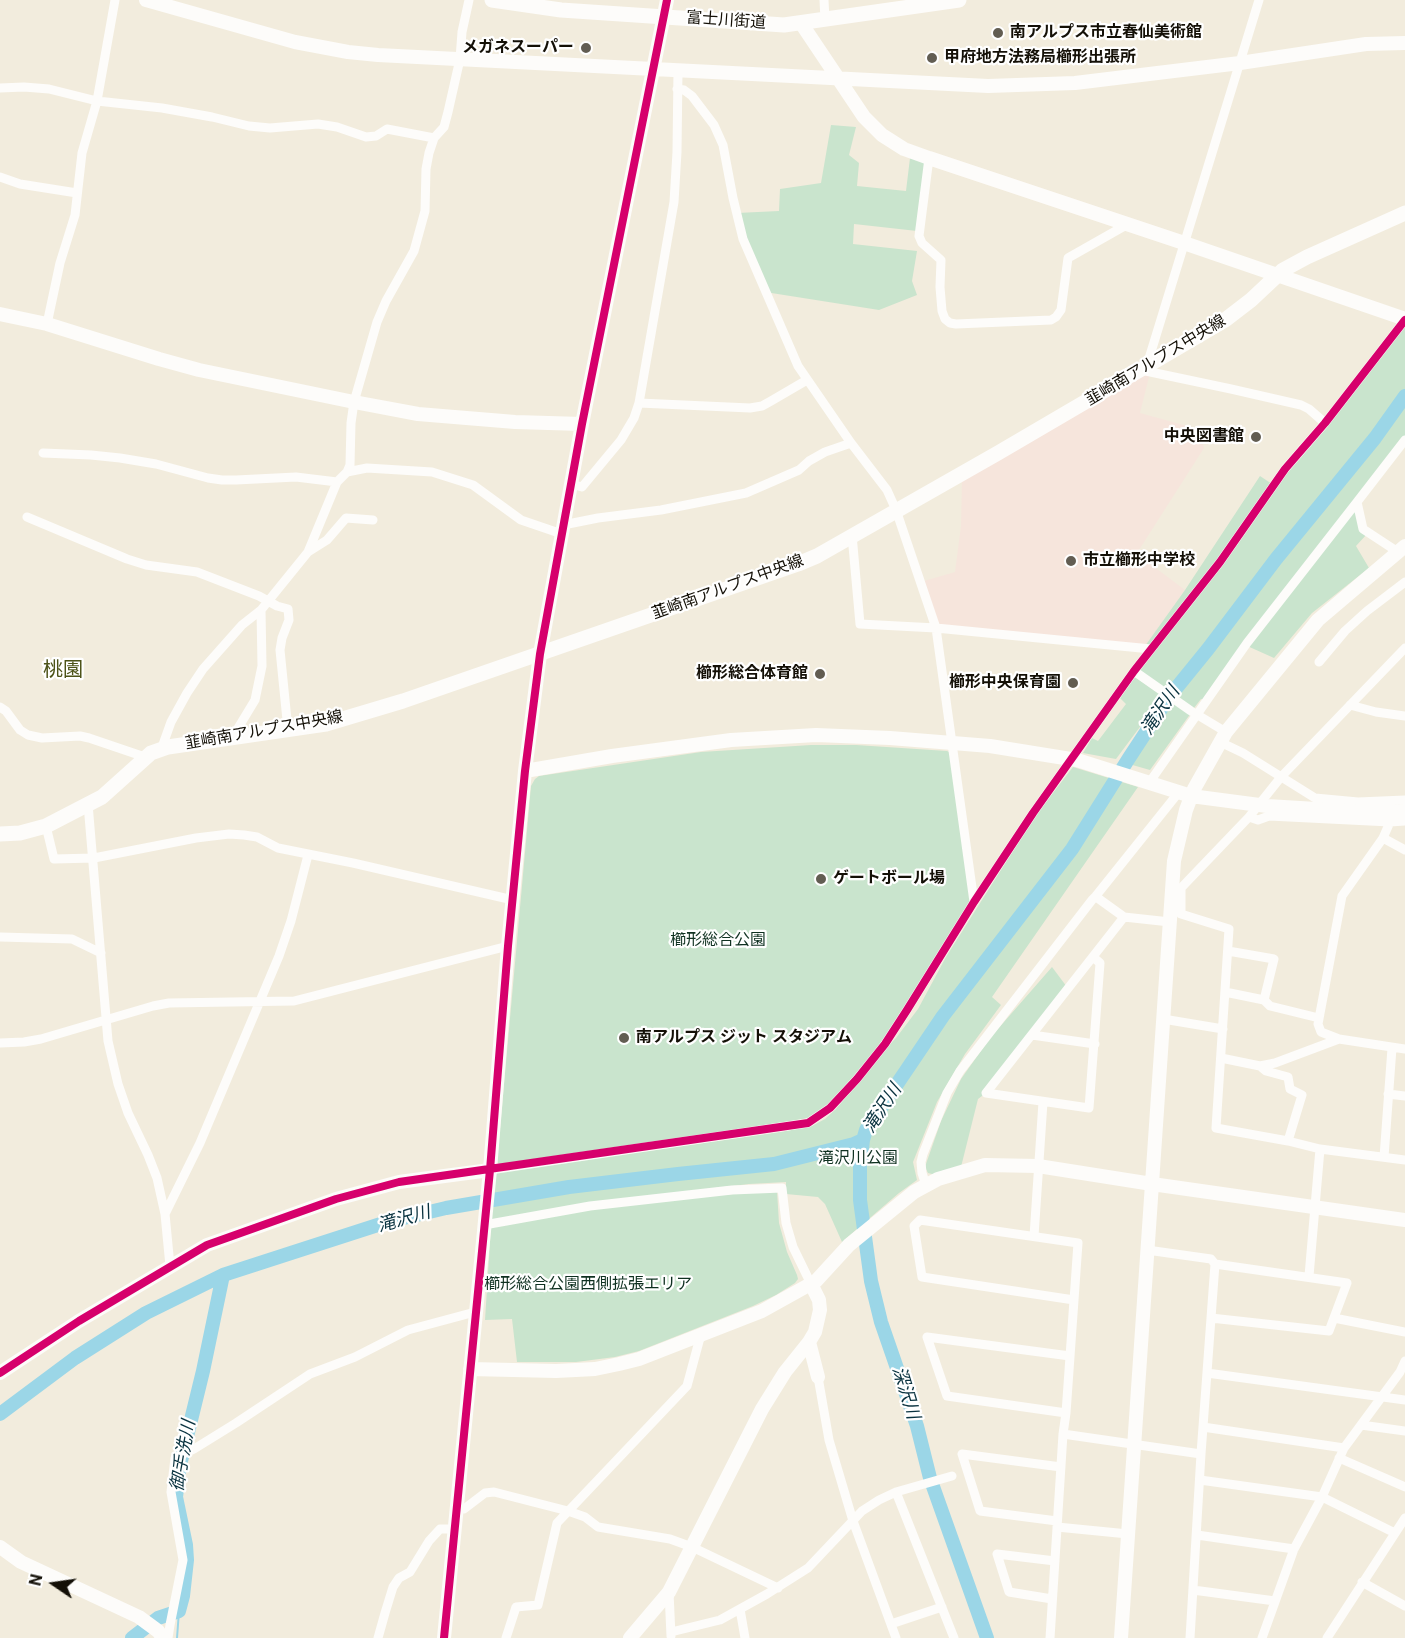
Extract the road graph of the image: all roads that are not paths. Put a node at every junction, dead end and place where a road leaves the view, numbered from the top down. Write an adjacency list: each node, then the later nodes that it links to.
1 (115, 0): 20 (street)
2 (146, 0): 13 (street)
3 (469, 0): 13 (street)
4 (492, 0): 9 (main road, 富士川街道)
5 (667, 0): 9 (street)
6 (824, 0): 10 (street)
7 (959, 0): 10 (main road, 富士川街道)
8 (1259, 0): 14 (street)
9 (664, 16): 11 (main road, 富士川街道); 15 (street)
10 (825, 20): 11 (main road, 富士川街道)
11 (801, 23): 17 (street)
12 (1405, 43): 14 (street)
13 (460, 59): 15 (street); 21 (street)
14 (1240, 63): 17 (street); 27 (street)
15 (654, 69): 16 (street); 37 (street)
16 (678, 71): 17 (street); 19 (street)
17 (839, 79): 22 (street)
18 (0, 88): 20 (street)
19 (677, 89): 33 (street); 35 (street)
20 (97, 101): 21 (street); 24 (street)
21 (434, 138): 34 (street)
22 (929, 158): 26 (street); 26 (street)
23 (0, 177): 24 (street)
24 (77, 193): 31 (street)
25 (1405, 213): 28 (main road, 韮崎南アルプス中央線)
26 (1128, 224): 27 (street)
27 (1184, 243): 28 (street); 32 (street)
28 (1276, 276): 30 (street); 32 (main road, 韮崎南アルプス中央線)
29 (0, 314): 31 (street)
30 (1405, 320): 36 (street)
31 (47, 324): 34 (street)
32 (1144, 368): 36 (street); 45 (main road, 韮崎南アルプス中央線)
33 (807, 380): 35 (street); 39 (street)
34 (354, 402): 37 (street); 41 (street)
35 (639, 403): 43 (street)
36 (1325, 423): 57 (street)
37 (582, 424): 43 (street)
38 (1405, 440): 44 (street)
39 (851, 442): 45 (street); 48 (street)
40 (43, 453): 42 (street)
41 (347, 472): 42 (street); 48 (street)
42 (337, 482): 51 (street)
43 (571, 484): 48 (street)
44 (1357, 502): 50 (street); 65 (street)
45 (896, 510): 49 (main road, 韮崎南アルプス中央線); 55 (street)
46 (27, 517): 53 (street)
47 (373, 520): 51 (street)
48 (562, 530): 58 (street)
49 (852, 535): 55 (street); 58 (main road, 韮崎南アルプス中央線)
50 (1402, 549): 68 (street)
51 (308, 552): 53 (street)
52 (1405, 582): 59 (street)
53 (268, 601): 54 (street); 61 (street)
54 (261, 610): 60 (street); 71 (street)
55 (936, 628): 57 (street); 70 (street)
56 (1405, 648): 63 (street)
57 (1151, 649): 62 (street)
58 (540, 654): 67 (main road, 韮崎南アルプス中央線); 74 (street)
59 (1318, 662)
60 (262, 666): 61 (street); 69 (street)
61 (282, 669): 67 (street)
62 (1134, 671): 65 (street); 73 (street)
63 (1350, 705): 66 (street); 75 (street)
64 (0, 707): 72 (street)
65 (1194, 713): 68 (street); 76 (street)
66 (1405, 716)
67 (288, 730): 69 (main road, 韮崎南アルプス中央線)
68 (1223, 737): 75 (street); 77 (street)
69 (232, 738): 71 (main road, 韮崎南アルプス中央線)
70 (953, 743): 73 (street); 74 (street); 92 (street)
71 (161, 750): 72 (main road, 韮崎南アルプス中央線)
72 (145, 757): 79 (main road, 韮崎南アルプス中央線)
73 (1074, 760): 76 (street); 92 (street)
74 (525, 771): 91 (street)
75 (1281, 777): 78 (street); 80 (street)
76 (1146, 782): 77 (street)
77 (1185, 794): 80 (street); 90 (street); 94 (street)
78 (1405, 800)
79 (88, 804): 84 (main road, 韮崎南アルプス中央線); 89 (street)
80 (1249, 811): 81 (street); 83 (street); 97 (street)
81 (1405, 811)
82 (1405, 821): 83 (street)
83 (1390, 822): 86 (street)
84 (46, 826): 85 (main road, 韮崎南アルプス中央線); 89 (street)
85 (0, 834)
86 (1383, 838): 87 (street); 103 (street)
87 (1405, 850)
88 (308, 855): 89 (street); 91 (street); 102 (street)
89 (94, 858): 98 (street)
90 (1095, 897): 93 (street); 125 (street)
91 (513, 900): 96 (street)
92 (974, 902): 123 (street)
93 (1124, 917): 94 (street); 99 (street)
94 (1170, 922): 104 (street)
95 (0, 937): 98 (street)
96 (508, 946): 102 (street); 123 (street)
97 (1228, 951): 100 (street); 101 (street)
98 (101, 953): 105 (street)
99 (1093, 957): 107 (street); 110 (street)
100 (1226, 992): 101 (street); 106 (street)
101 (1264, 1000): 103 (street)
102 (258, 1003): 105 (street); 127 (street)
103 (1319, 1018): 108 (street)
104 (1163, 1019): 106 (street); 124 (street)
105 (106, 1020): 109 (street); 127 (street)
106 (1223, 1029): 113 (street)
107 (1032, 1035): 110 (street); 117 (street)
108 (1339, 1039): 111 (street); 114 (street)
109 (0, 1043)
110 (1095, 1044): 117 (street)
111 (1392, 1048): 112 (street); 115 (street)
112 (1405, 1049)
113 (1221, 1058): 114 (street); 118 (street)
114 (1260, 1066): 118 (street)
115 (1388, 1094): 116 (street); 120 (street)
116 (1405, 1096)
117 (1043, 1102): 122 (street)
118 (1288, 1141): 119 (street)
119 (1320, 1149): 120 (street); 126 (street)
120 (1384, 1157): 121 (street)
121 (1405, 1160)
122 (1038, 1166): 124 (street); 125 (street); 130 (street)
123 (489, 1172): 129 (street); 133 (street)
124 (1152, 1184): 126 (street); 131 (street)
125 (926, 1185): 135 (street)
126 (1315, 1207): 128 (street); 134 (street)
127 (165, 1214): 133 (street)
128 (1405, 1220)
129 (484, 1223): 135 (street); 137 (street)
130 (1034, 1236): 136 (street); 136 (street)
131 (1147, 1250): 132 (street); 157 (street)
132 (1215, 1264): 134 (street); 138 (street)
133 (170, 1266): 147 (street)
134 (1309, 1276): 139 (street)
135 (811, 1284): 141 (street); 142 (street)
136 (1074, 1300): 143 (street)
137 (475, 1312): 145 (street); 190 (street)
138 (1211, 1318): 139 (street); 148 (street)
139 (1334, 1318): 140 (street)
140 (1405, 1332)
141 (701, 1334): 145 (street); 168 (street)
142 (809, 1342): 149 (street); 177 (street)
143 (1070, 1356): 152 (street); 152 (street)
144 (1405, 1361): 146 (street)
145 (470, 1369): 167 (street)
146 (1402, 1372): 150 (street)
147 (0, 1373)
148 (1207, 1373): 150 (street); 154 (street)
149 (818, 1377): 170 (street)
150 (1381, 1396): 151 (street); 153 (street)
151 (1405, 1400)
152 (1066, 1413): 156 (street)
153 (1361, 1425): 155 (street); 158 (street)
154 (1203, 1427): 158 (street); 159 (street)
155 (1405, 1431)
156 (1063, 1434): 157 (street); 161 (street)
157 (1134, 1444): 159 (street); 174 (street)
158 (1344, 1448): 160 (street)
159 (1201, 1454): 163 (street)
160 (1339, 1458): 164 (street); 166 (street)
161 (1061, 1467): 171 (street); 171 (street)
162 (952, 1476): 165 (street)
163 (1200, 1480): 166 (street); 175 (street)
164 (1405, 1487)
165 (896, 1492): 170 (street); 187 (street)
166 (1322, 1497): 173 (street); 178 (street)
167 (456, 1509): 168 (street); 172 (street)
168 (568, 1511): 177 (street); 194 (street)
169 (1405, 1518): 173 (street)
170 (853, 1521): 181 (street); 189 (street)
171 (1057, 1524): 174 (street); 179 (street)
172 (454, 1529): 192 (street); 193 (street)
173 (1395, 1533): 180 (street)
174 (1128, 1534): 200 (street)
175 (1197, 1534): 178 (street); 182 (street)
176 (0, 1546): 190 (street)
177 (692, 1547): 181 (street); 183 (street)
178 (1294, 1549): 185 (street)
179 (1055, 1561): 184 (street); 184 (street)
180 (1362, 1582): 186 (street); 203 (street)
181 (777, 1588): 188 (street)
182 (1193, 1590): 185 (street); 201 (street)
183 (669, 1592): 191 (street); 195 (street)
184 (1052, 1599): 199 (street)
185 (1275, 1601): 202 (street)
186 (1405, 1606)
187 (942, 1607): 189 (street); 198 (street)
188 (740, 1609): 191 (street); 196 (street)
189 (891, 1624): 197 (street)
190 (165, 1633)
191 (671, 1635)
192 (378, 1638)
193 (444, 1638)
194 (506, 1638)
195 (630, 1638)
196 (745, 1638)
197 (896, 1638)
198 (954, 1638)
199 (1050, 1638)
200 (1121, 1638)
201 (1190, 1638)
202 (1262, 1638)
203 (1327, 1638)

